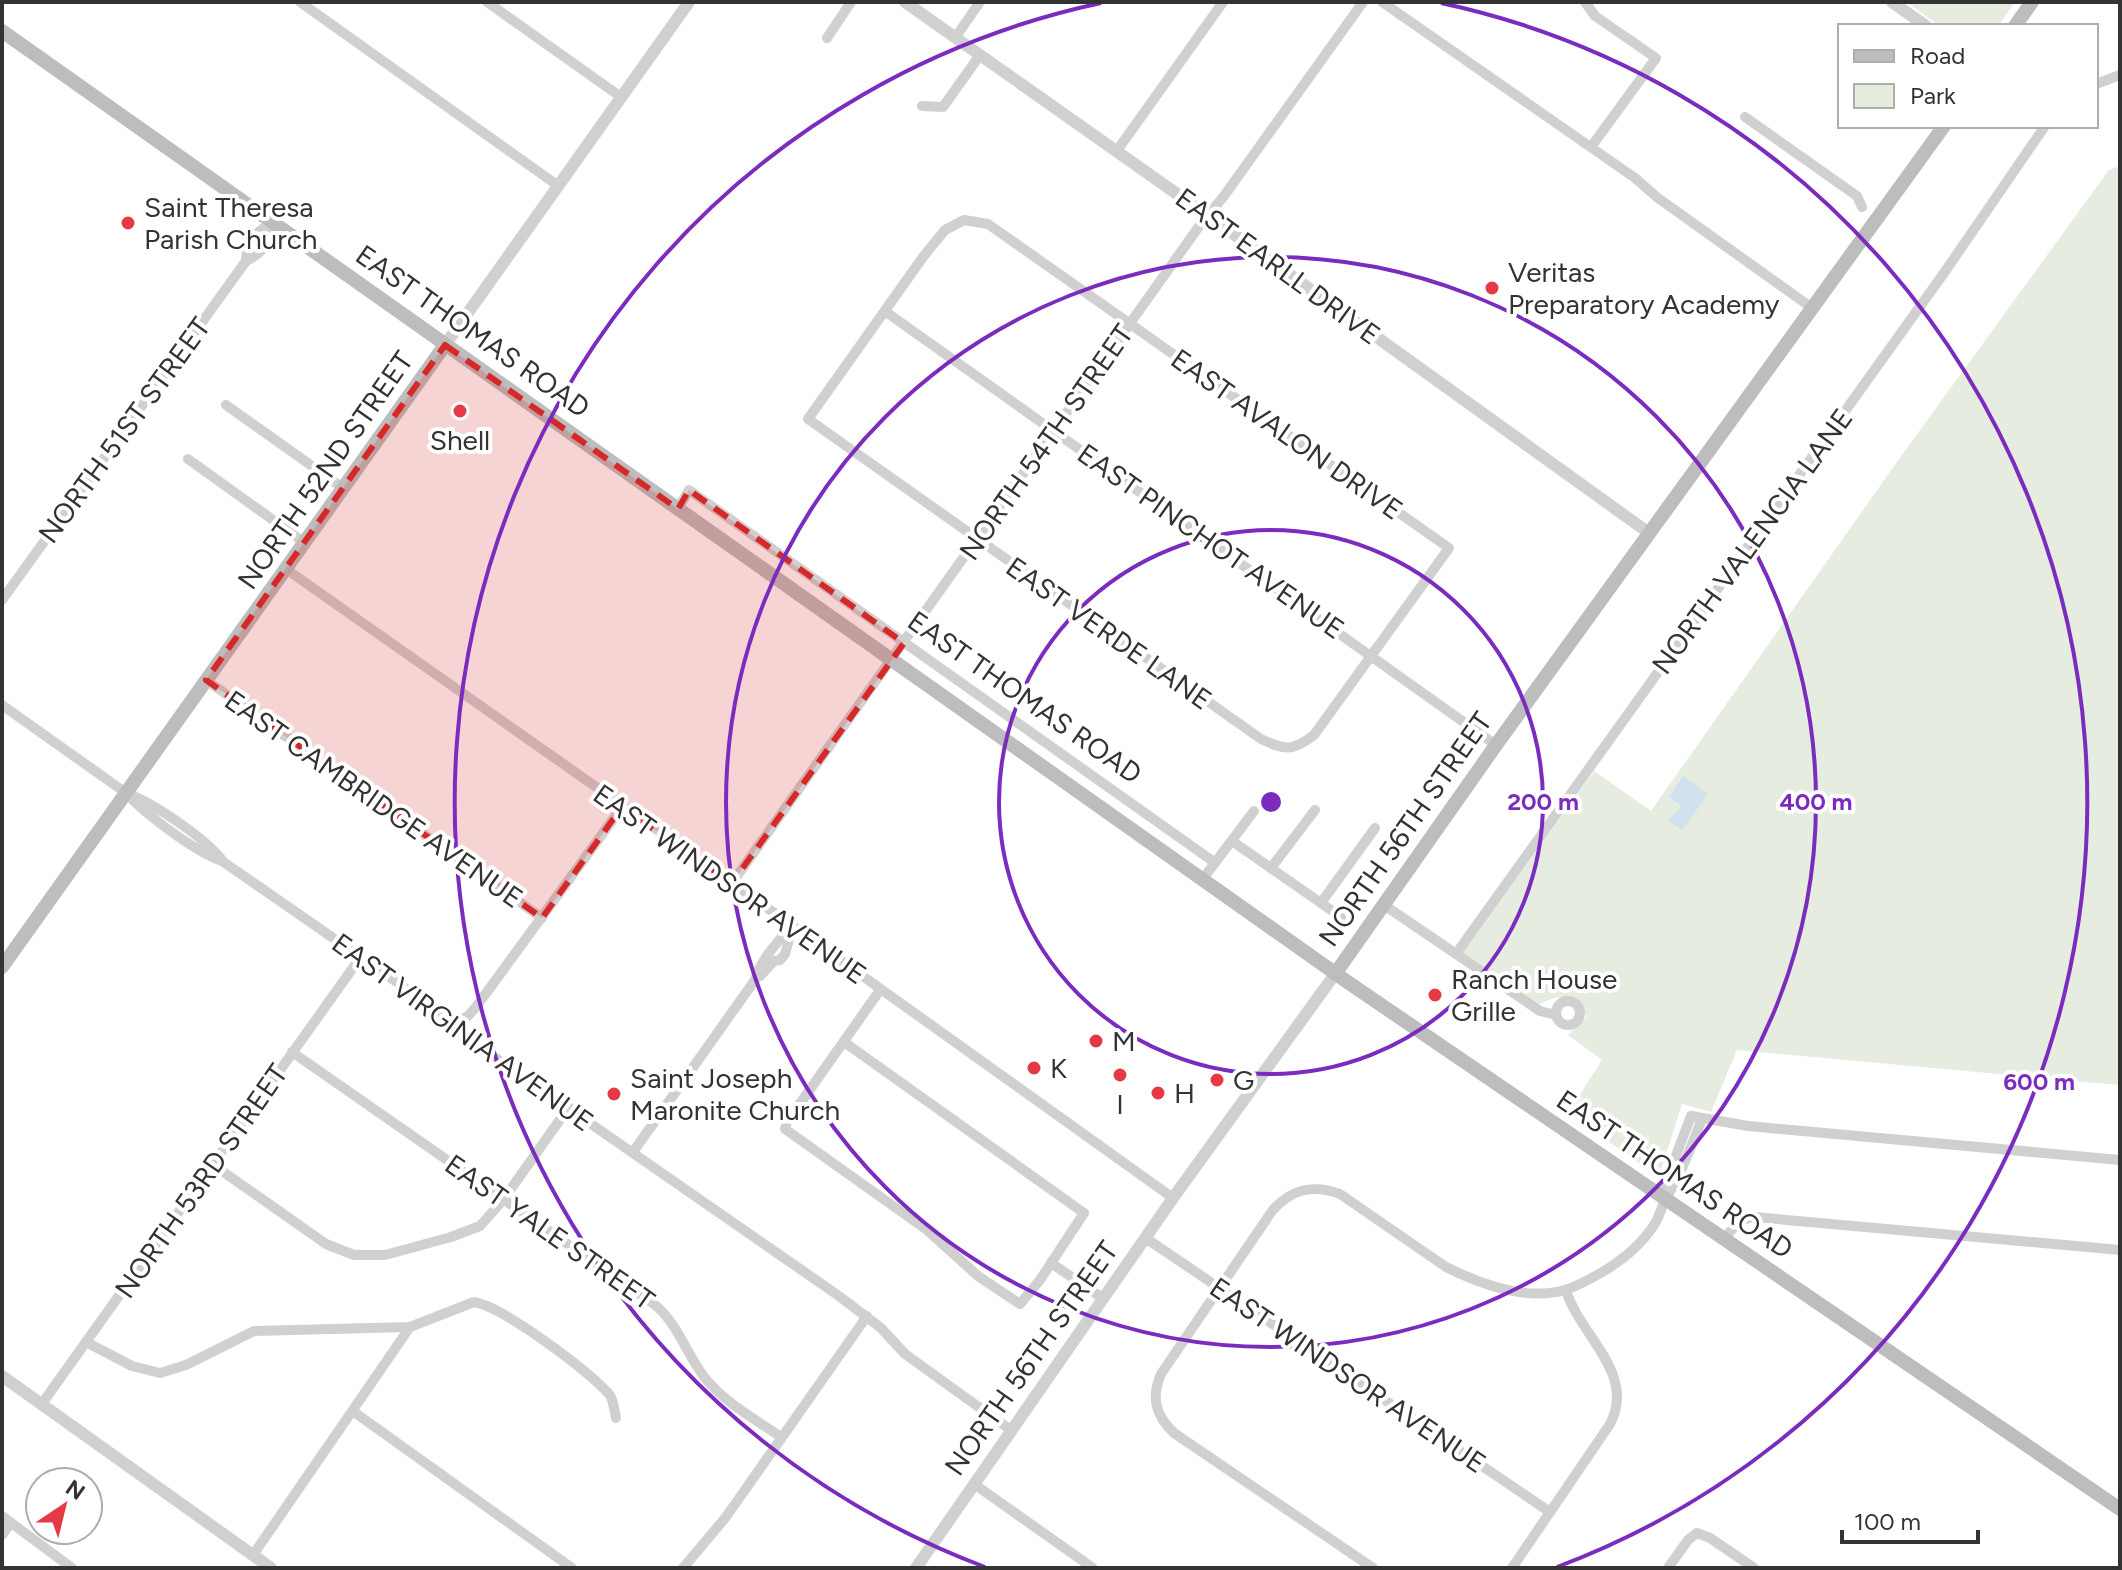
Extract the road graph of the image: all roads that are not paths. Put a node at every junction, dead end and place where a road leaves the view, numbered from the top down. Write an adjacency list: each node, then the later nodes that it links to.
1 (300, 2): 28 (street)
2 (487, 2): 21 (street)
3 (851, 2): 16 (street)
4 (905, 2): 17 (street, EAST EARLL DRIVE)
5 (980, 2): 17 (street)
6 (1223, 2): 27 (street)
7 (1363, 2): 30 (street, NORTH 54TH STREET)
8 (1382, 2): 26 (street)
9 (1585, 2): 26 (street)
10 (1892, 2): 13 (street)
11 (2032, 2): 14 (main road)
12 (683, 4): 21 (street, NORTH 52ND STREET)
13 (1923, 24)
14 (2016, 24)
15 (2, 31): 31 (main road, EAST THOMAS ROAD)
16 (827, 38)
17 (955, 38): 18 (street, EAST EARLL DRIVE)
18 (980, 55): 22 (street); 27 (street, EAST EARLL DRIVE)
19 (2120, 75): 20 (street)
20 (2098, 83)
21 (621, 97): 28 (street, NORTH 52ND STREET)
22 (922, 106)
23 (1745, 117): 29 (street)
24 (1943, 128): 32 (main road, NORTH 56TH STREET)
25 (2044, 128): 67 (street, NORTH VALENCIA LANE)
26 (1591, 147): 32 (street)
27 (1116, 152): 30 (street, EAST EARLL DRIVE)
28 (557, 185): 35 (street, NORTH 52ND STREET)
29 (1862, 207)
30 (1207, 215): 34 (street, NORTH 54TH STREET); 41 (street, EAST EARLL DRIVE)
31 (273, 222): 35 (main road, EAST THOMAS ROAD); 45 (street, NORTH 51ST STREET)
32 (1812, 308): 41 (main road, NORTH 56TH STREET)
33 (886, 312): 34 (street, EAST AVALON DRIVE); 37 (street, EAST PINCHOT AVENUE); 42 (street, EAST VERDE LANE)
34 (1130, 323): 37 (street, NORTH 54TH STREET); 47 (street, EAST AVALON DRIVE)
35 (445, 345): 39 (main road, NORTH 52ND STREET); 40 (main road, EAST THOMAS ROAD)
36 (226, 405): 39 (street)
37 (1055, 430): 42 (street, NORTH 54TH STREET); 47 (street, EAST PINCHOT AVENUE)
38 (188, 459): 43 (street)
39 (343, 488): 43 (main road, NORTH 52ND STREET)
40 (678, 509): 46 (street, EAST THOMAS ROAD); 48 (main road, EAST THOMAS ROAD)
41 (1649, 533): 51 (main road, NORTH 56TH STREET)
42 (977, 539): 46 (street, NORTH 54TH STREET); 47 (street, EAST VERDE LANE)
43 (305, 543): 44 (main road, NORTH 52ND STREET)
44 (286, 569): 49 (main road, NORTH 52ND STREET); 53 (street, EAST WINDSOR AVENUE)
45 (2, 600)
46 (904, 643): 48 (street, NORTH 54TH STREET); 58 (street, EAST THOMAS ROAD)
47 (1373, 655): 51 (street, EAST PINCHOT AVENUE)
48 (892, 660): 60 (main road, EAST THOMAS ROAD); 61 (street, NORTH 54TH STREET)
49 (206, 680): 52 (main road, NORTH 52ND STREET); 65 (street, EAST CAMBRIDGE AVENUE)
50 (2, 705): 52 (street, EAST VIRGINIA AVENUE)
51 (1496, 745): 63 (main road, NORTH 56TH STREET)
52 (126, 793): 68 (street, EAST VIRGINIA AVENUE); 69 (main road, NORTH 52ND STREET)
53 (622, 807): 61 (street, EAST WINDSOR AVENUE); 65 (street)
54 (1315, 810): 59 (street)
55 (1254, 811): 57 (street)
56 (1375, 828): 62 (street)
57 (1232, 841): 58 (street); 59 (street)
58 (1214, 862): 60 (street)
59 (1271, 868): 62 (street)
60 (1202, 880): 70 (main road, EAST THOMAS ROAD)
61 (732, 883): 66 (street, EAST WINDSOR AVENUE)
62 (1321, 903): 64 (street)
63 (1384, 905): 67 (street); 70 (main road, NORTH 56TH STREET)
64 (1341, 917)
65 (542, 918): 73 (street)
66 (792, 927): 71 (street, EAST WINDSOR AVENUE); 77 (street)
67 (1456, 954): 72 (street)
68 (360, 958): 73 (street, EAST VIRGINIA AVENUE); 75 (street, NORTH 53RD STREET)
69 (2, 967)
70 (1335, 974): 80 (street, NORTH 56TH STREET); 81 (main road, EAST THOMAS ROAD)
71 (880, 990): 74 (street); 80 (street, EAST WINDSOR AVENUE)
72 (1556, 1015)
73 (453, 1021): 76 (street, EAST VIRGINIA AVENUE)
74 (844, 1042): 86 (street); 86 (street)
75 (292, 1052): 79 (street, NORTH 53RD STREET); 82 (street, EAST YALE STREET)
76 (569, 1107): 77 (street, EAST VIRGINIA AVENUE); 82 (street)
77 (633, 1152): 90 (street, EAST VIRGINIA AVENUE)
78 (2120, 1160): 81 (street)
79 (212, 1164): 82 (street); 92 (street, NORTH 53RD STREET)
80 (1173, 1198): 83 (street, NORTH 56TH STREET)
81 (1665, 1199): 84 (main road, EAST THOMAS ROAD); 88 (street)
82 (503, 1200): 98 (street, EAST YALE STREET)
83 (1147, 1239): 87 (street, EAST WINDSOR AVENUE); 89 (street, NORTH 56TH STREET)
84 (1724, 1239): 85 (street); 100 (main road, EAST THOMAS ROAD)
85 (2120, 1250)
86 (1051, 1263): 89 (street)
87 (1220, 1288): 88 (street); 101 (street, EAST WINDSOR AVENUE); 111 (street)
88 (1566, 1290): 101 (street)
89 (1104, 1299): 97 (street, NORTH 56TH STREET)
90 (867, 1316): 97 (street, EAST VIRGINIA AVENUE); 98 (street)
91 (410, 1327): 92 (street); 95 (street); 96 (street)
92 (86, 1342): 94 (street, NORTH 53RD STREET)
93 (2, 1376): 94 (street)
94 (41, 1405): 104 (street)
95 (354, 1412): 104 (street); 107 (street)
96 (616, 1418)
97 (1012, 1431): 99 (street, NORTH 56TH STREET)
98 (781, 1437): 108 (street)
99 (974, 1484): 109 (street, NORTH 56TH STREET); 110 (street)
100 (2120, 1509)
101 (1550, 1512): 112 (street)
102 (6, 1519): 103 (street); 105 (street)
103 (2, 1535)
104 (253, 1555): 106 (street)
105 (72, 1568)
106 (271, 1568)
107 (572, 1568)
108 (683, 1568)
109 (916, 1568)
110 (1093, 1568)
111 (1373, 1568)
112 (1512, 1568)
113 (1668, 1568): 114 (street)
114 (1754, 1568)

